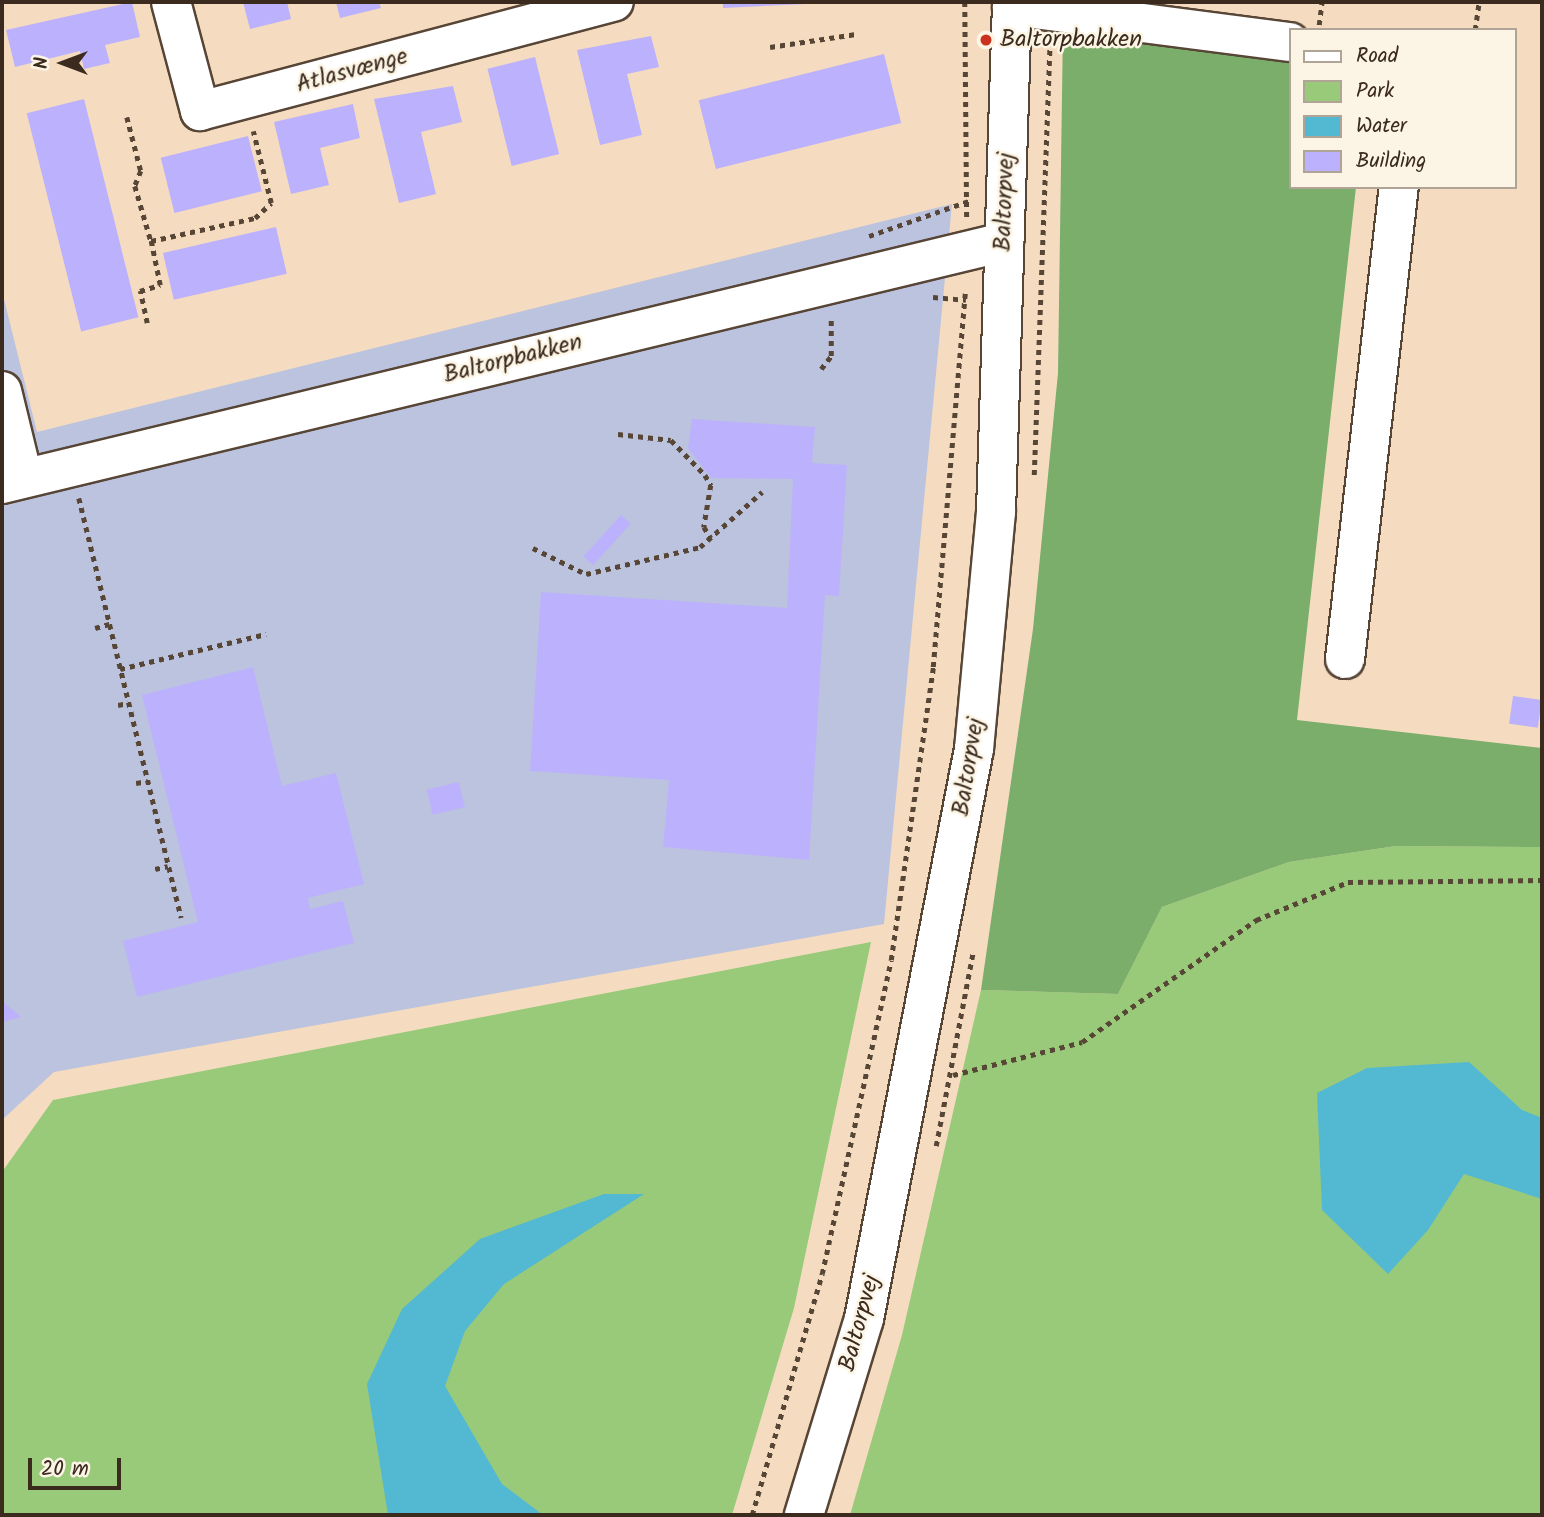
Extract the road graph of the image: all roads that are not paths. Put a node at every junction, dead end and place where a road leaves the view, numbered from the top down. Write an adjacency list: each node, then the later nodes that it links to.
1 (171, 2): 2 (street, Atlasvænge)
2 (614, 2)
3 (1012, 4): 4 (street); 6 (street, Baltorpvej)
4 (1288, 41)
5 (1399, 189): 9 (street)
6 (1004, 242): 8 (street, Baltorpbakken); 10 (street, Baltorpvej)
7 (2, 391): 8 (street, Baltorpbakken)
8 (12, 480)
9 (1345, 659)
10 (804, 1515)

